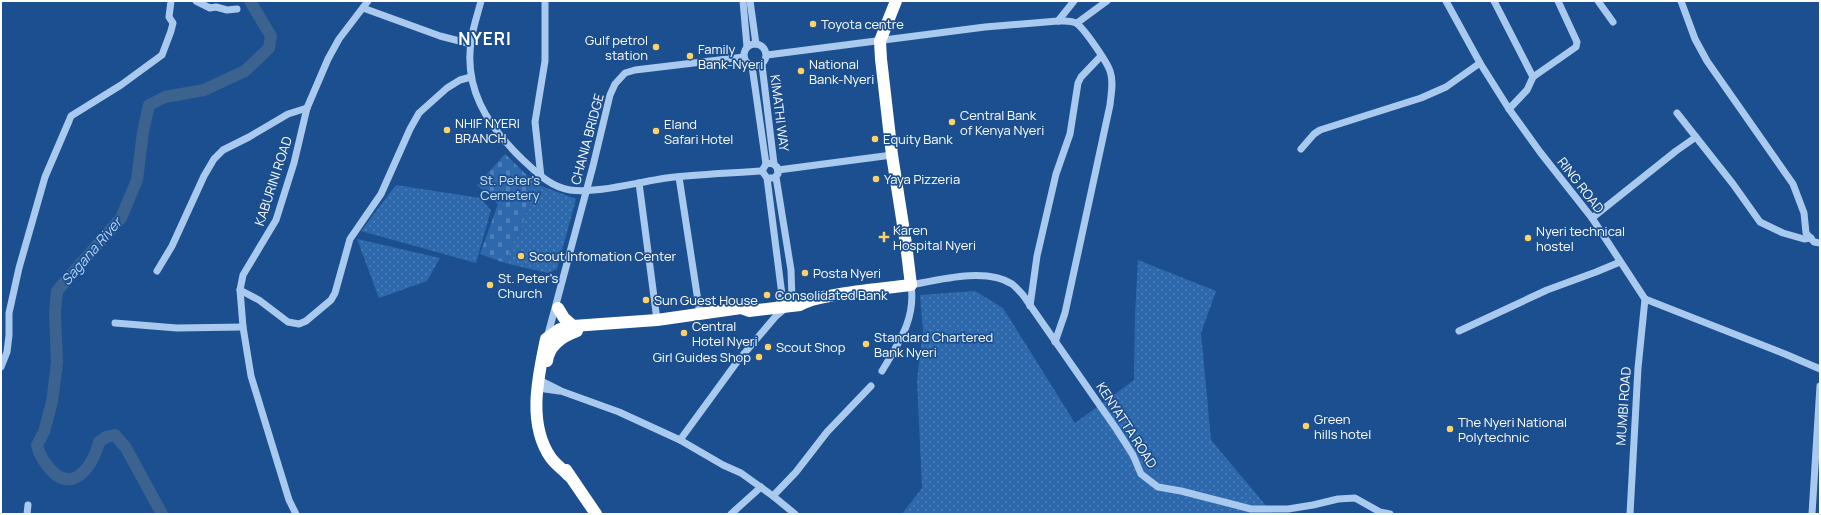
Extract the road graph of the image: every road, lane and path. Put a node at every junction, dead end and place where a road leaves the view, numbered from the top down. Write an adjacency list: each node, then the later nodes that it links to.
1 (171, 1): 68 (street)
2 (196, 1): 17 (street)
3 (368, 1): 16 (street, KABURINI ROAD)
4 (481, 1): 22 (street)
5 (545, 1): 41 (street)
6 (743, 1): 24 (street)
7 (750, 1): 23 (street)
8 (896, 1): 21 (highway)
9 (1074, 1): 18 (street)
10 (1107, 1): 20 (street)
11 (1494, 1): 32 (street)
12 (1558, 1): 32 (street)
13 (1598, 1): 19 (street)
14 (1681, 1): 47 (street)
15 (1446, 3): 28 (street, RING ROAD)
16 (363, 8): 22 (street); 33 (street, KABURINI ROAD)
17 (236, 9)
18 (1058, 21): 20 (street); 21 (street)
19 (1613, 22)
20 (1077, 23): 26 (street)
21 (880, 41): 25 (street); 38 (highway)
22 (471, 44): 31 (street)
23 (756, 44): 24 (street); 25 (street)
24 (747, 47): 27 (street)
25 (767, 54): 29 (street)
26 (1101, 56): 56 (street); 66 (street)
27 (744, 57): 30 (street); 45 (street, CHANIA BRIDGE)
28 (1480, 63): 34 (street, RING ROAD); 37 (street)
29 (762, 65): 30 (street); 40 (street, KIMATHI WAY)
30 (752, 66): 39 (street, KIMATHI WAY)
31 (471, 77): 41 (street); 53 (street)
32 (1533, 77): 34 (street)
33 (307, 108): 51 (street); 53 (street, KABURINI ROAD)
34 (1509, 109): 46 (street, RING ROAD)
35 (1677, 113): 36 (street)
36 (1696, 137): 46 (street); 47 (street)
37 (1301, 149)
38 (892, 155): 40 (street); 52 (highway)
39 (764, 168): 40 (street); 42 (street); 43 (street)
40 (776, 170): 43 (street); 55 (street, KIMATHI WAY)
41 (541, 177): 45 (street)
42 (679, 177): 44 (street); 58 (street)
43 (767, 178): 55 (street)
44 (639, 183): 45 (street); 59 (street)
45 (585, 191): 49 (street, CHANIA BRIDGE)
46 (1592, 218): 50 (street, RING ROAD)
47 (1811, 238): 48 (street)
48 (1820, 244)
49 (568, 261): 57 (street, CHANIA BRIDGE); 65 (street, CHANIA BRIDGE)
50 (1620, 262): 54 (street, RING ROAD); 64 (street)
51 (157, 271)
52 (910, 285): 55 (highway); 56 (street, KENYATTA ROAD); 70 (street)
53 (240, 290): 63 (street, KABURINI ROAD)
54 (1645, 299): 69 (street); 84 (street, MUMBI ROAD)
55 (783, 305): 58 (highway); 74 (street)
56 (1030, 306): 66 (street, KENYATTA ROAD)
57 (558, 308): 62 (highway); 65 (street, CHANIA BRIDGE)
58 (700, 314): 59 (highway)
59 (658, 320): 61 (highway)
60 (116, 323): 63 (street)
61 (599, 325): 62 (highway); 67 (highway)
62 (572, 326): 65 (highway)
63 (243, 327): 79 (street, KABURINI ROAD)
64 (1459, 331)
65 (549, 337): 67 (street, CHANIA BRIDGE); 71 (highway)
66 (1056, 342): 83 (street, KENYATTA ROAD)
67 (548, 355): 71 (highway)
68 (1, 367)
69 (1820, 369)
70 (882, 371)
71 (541, 385): 74 (street); 80 (highway)
72 (871, 386): 76 (street)
73 (1820, 386): 85 (street)
74 (680, 440): 75 (street)
75 (761, 487): 76 (street); 81 (street)
76 (773, 496): 82 (street)
77 (28, 505): 78 (street)
78 (27, 514)
79 (296, 514)
80 (596, 514)
81 (731, 514)
82 (795, 514)
83 (1390, 514)
84 (1630, 514)
85 (1812, 514)

